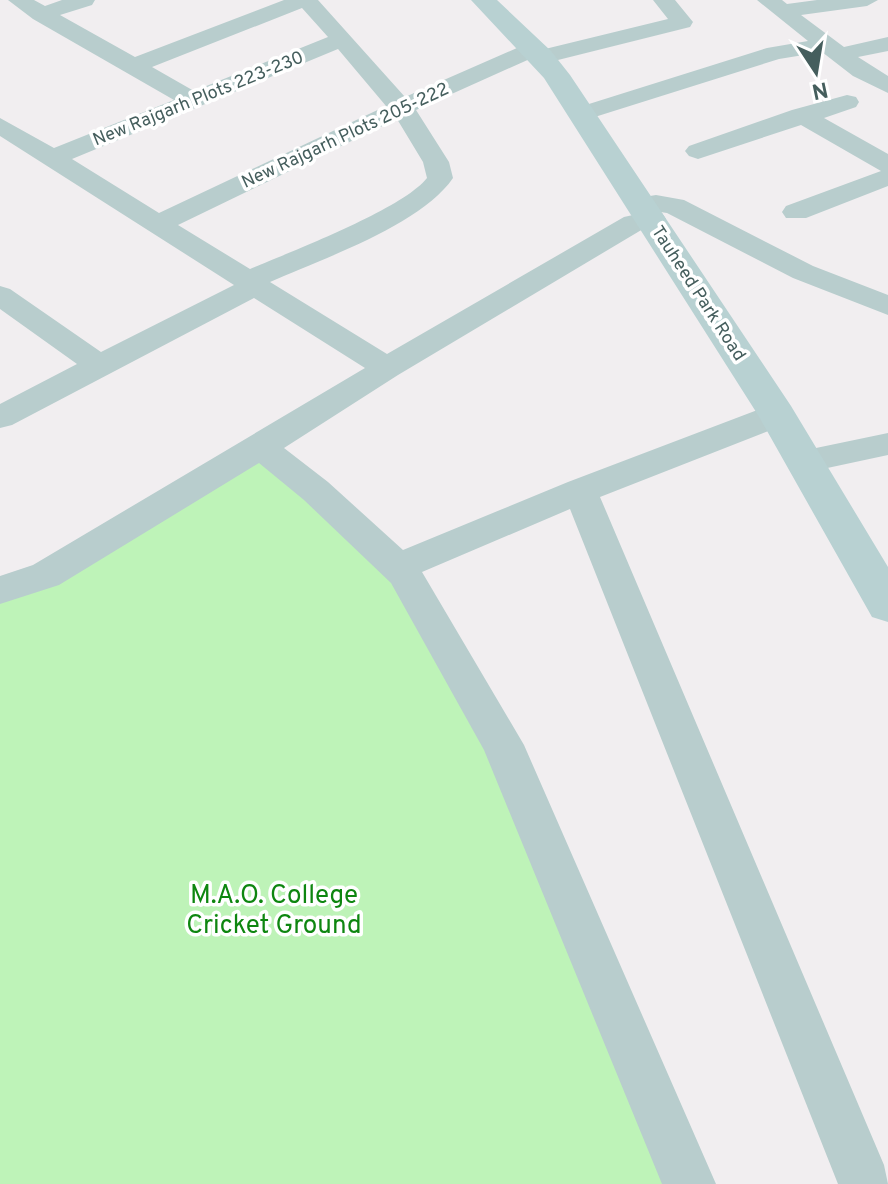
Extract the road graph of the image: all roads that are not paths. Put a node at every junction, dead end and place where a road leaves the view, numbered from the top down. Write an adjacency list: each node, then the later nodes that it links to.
1 (19, 0): 8 (street)
2 (84, 0): 8 (street)
3 (305, 0): 12 (street); 16 (street)
4 (483, 0): 15 (main road, Tauheed Park Road)
5 (664, 0): 9 (street)
6 (867, 0): 7 (street)
7 (774, 6): 11 (street)
8 (41, 14): 16 (street)
9 (682, 22): 15 (street, New Rajgarh Plots 205-222); 17 (street)
10 (850, 22): 11 (street)
11 (803, 30): 14 (street)
12 (341, 40): 19 (street, New Rajgarh Plots 223-230); 21 (street)
13 (888, 44): 14 (street)
14 (831, 50): 17 (street); 18 (street)
15 (538, 53): 21 (street, New Rajgarh Plots 205-222); 22 (main road, Tauheed Park Road)
16 (131, 67): 19 (street)
17 (732, 67): 22 (street)
18 (888, 86)
19 (192, 100): 26 (street, New Rajgarh Plots 223-230)
20 (847, 102): 23 (street)
21 (403, 107): 31 (street, New Rajgarh Plots 205-222); 32 (street)
22 (582, 114): 29 (main road, Tauheed Park Road)
23 (801, 115): 25 (street); 27 (street)
24 (0, 125): 26 (street)
25 (698, 151)
26 (55, 157): 31 (street)
27 (888, 165)
28 (888, 177): 30 (street)
29 (647, 212): 34 (street); 36 (street); 37 (main road, Tauheed Park Road)
30 (796, 212)
31 (157, 224): 32 (street)
32 (253, 283): 35 (street); 36 (street)
33 (0, 295): 35 (street)
34 (888, 306)
35 (99, 365): 38 (street)
36 (387, 368): 40 (street)
37 (777, 415): 41 (main road, Tauheed Park Road); 42 (street)
38 (0, 417)
39 (888, 444): 41 (street)
40 (261, 447): 43 (street); 44 (street)
41 (804, 461): 45 (main road, Tauheed Park Road)
42 (580, 491): 43 (street); 47 (street)
43 (398, 567): 46 (street)
44 (0, 590)
45 (888, 605)
46 (689, 1184)
47 (865, 1184)

